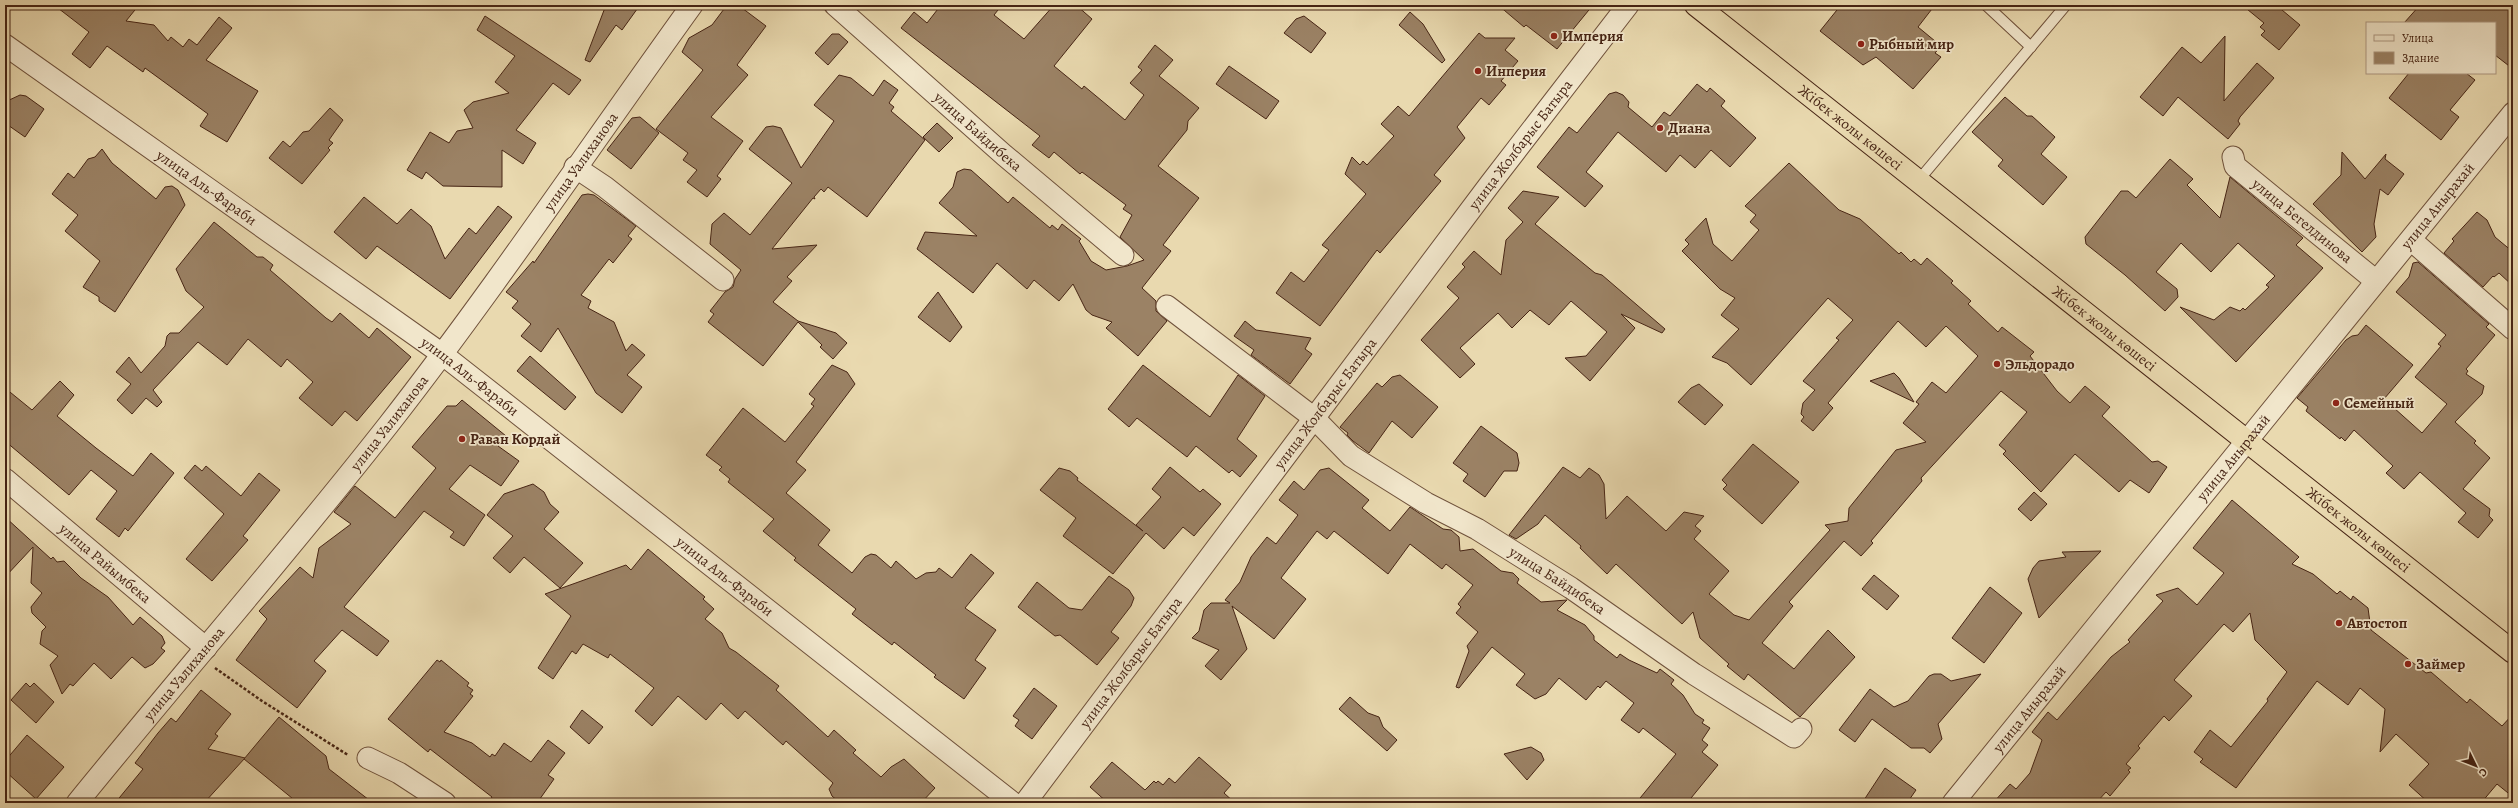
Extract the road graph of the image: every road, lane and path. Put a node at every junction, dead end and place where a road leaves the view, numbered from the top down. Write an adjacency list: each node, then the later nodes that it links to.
1 (692, 5): 11 (street, улица Уалиханова)
2 (835, 5): 14 (street, улица Байдибека)
3 (1628, 5): 20 (street, улица Жолбарыс Батыра)
4 (1696, 5): 12 (highway, Жібек жолы көшесі)
5 (1986, 5): 8 (lane)
6 (2066, 5): 8 (lane)
7 (5, 45): 19 (street, улица Аль-Фараби)
8 (2031, 47): 12 (lane)
9 (2513, 112): 13 (street, улица Анырахай)
10 (2233, 157): 16 (street, улица Бегелдинова)
11 (576, 167): 15 (street); 19 (street, улица Уалиханова)
12 (1918, 181): 21 (highway, Жібек жолы көшесі)
13 (2411, 240): 16 (street, улица Анырахай); 18 (street)
14 (1123, 255)
15 (723, 280)
16 (2376, 281): 21 (street, улица Анырахай)
17 (1167, 306): 20 (street)
18 (2513, 329)
19 (442, 354): 23 (street, улица Уалиханова); 29 (street, улица Аль-Фараби)
20 (1314, 418): 25 (street, улица Байдибека); 30 (street, улица Жолбарыс Батыра)
21 (2247, 443): 24 (highway, Жібек жолы көшесі); 31 (street, улица Анырахай)
22 (5, 479): 23 (street, улица Райымбека)
23 (202, 652): 26 (path); 27 (street, улица Уалиханова)
24 (2513, 652)
25 (1801, 729)
26 (368, 758): 28 (street)
27 (76, 803)
28 (445, 803)
29 (1013, 803)
30 (1025, 803)
31 (1953, 803)

